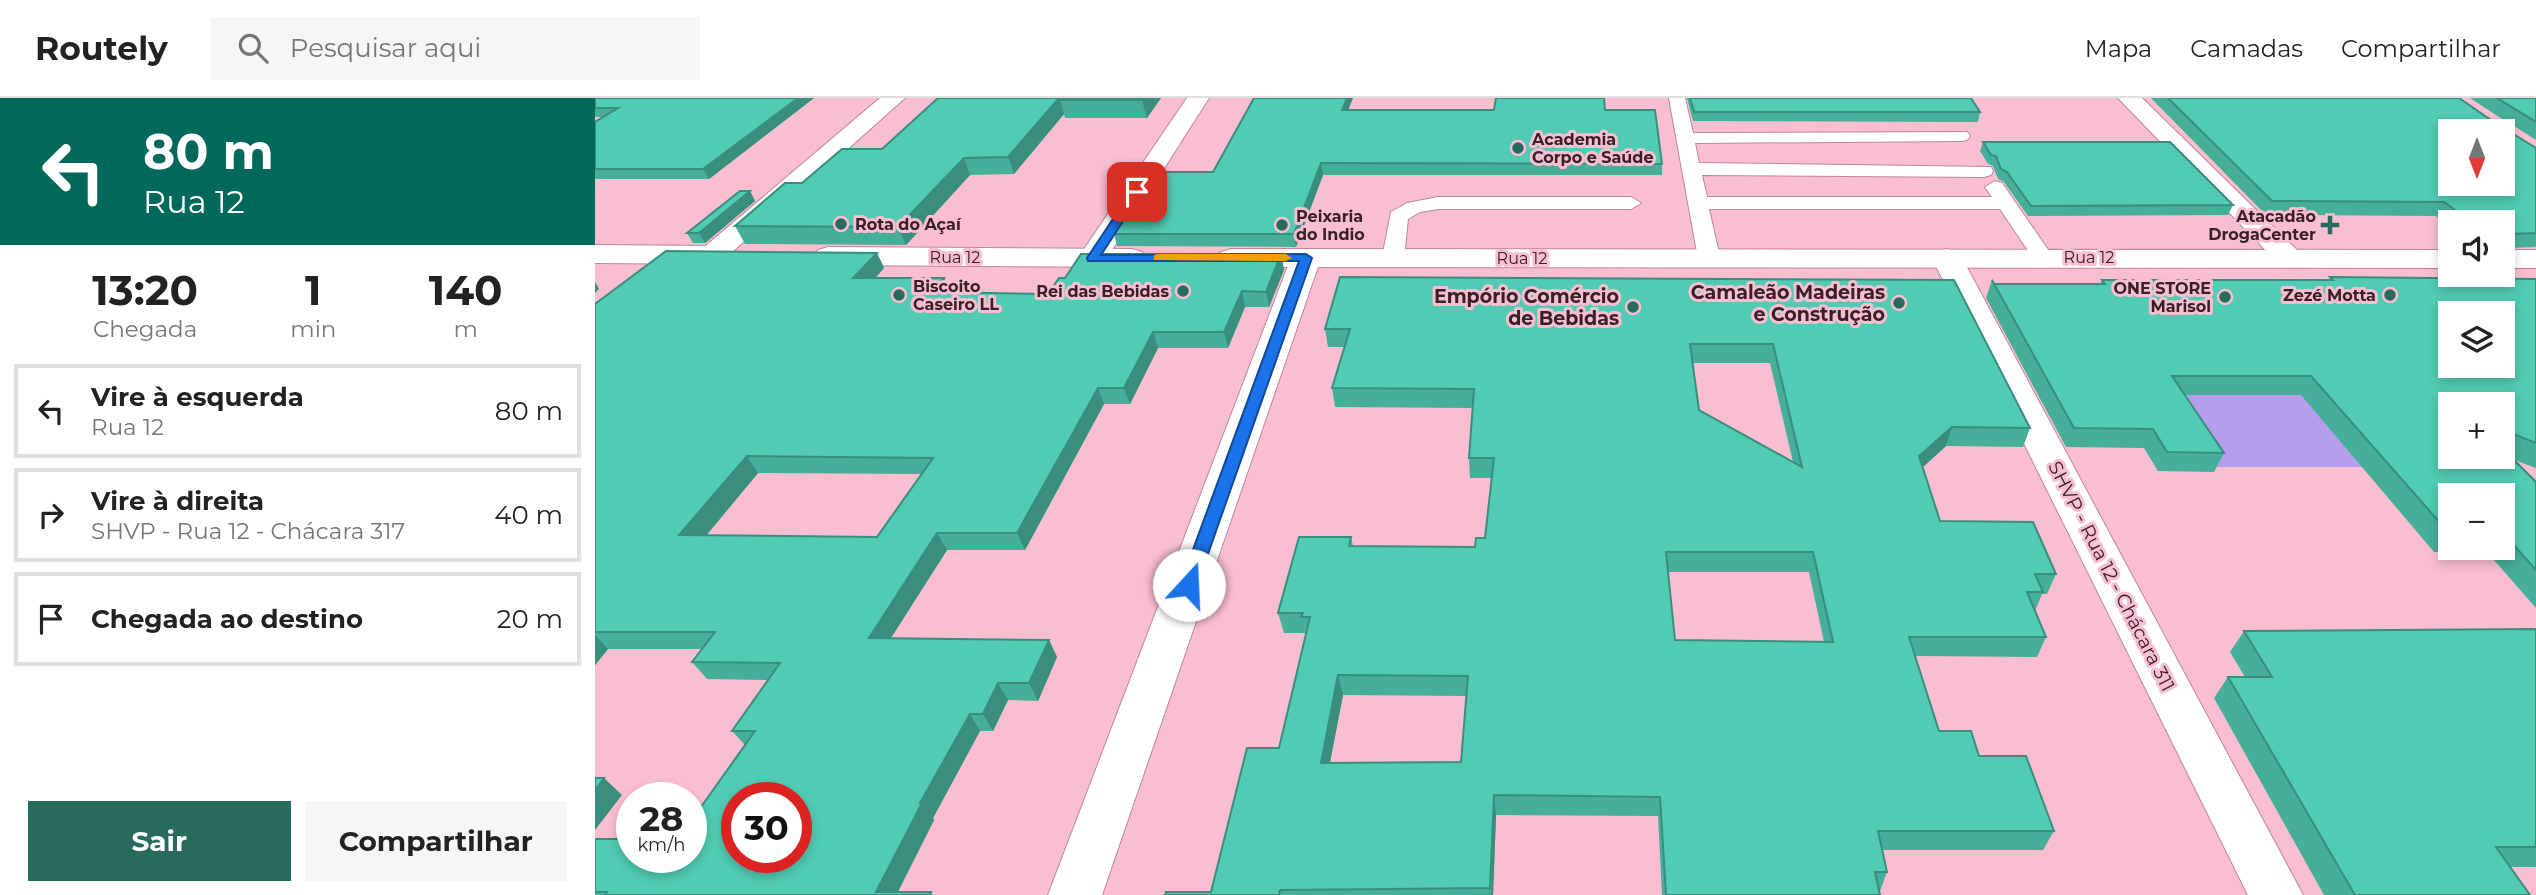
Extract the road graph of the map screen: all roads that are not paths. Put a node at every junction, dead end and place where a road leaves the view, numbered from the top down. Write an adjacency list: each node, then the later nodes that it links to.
1 (894, 98): 13 (street)
2 (1198, 98): 17 (street)
3 (1678, 98): 5 (lane)
4 (2129, 98): 24 (street)
5 (1686, 138): 6 (lane); 7 (lane)
6 (1693, 169): 7 (lane); 9 (lane)
7 (1984, 171): 10 (lane)
8 (1630, 203): 21 (lane)
9 (1700, 203): 10 (lane); 22 (lane)
10 (2006, 203): 16 (lane)
11 (595, 254): 12 (street)
12 (668, 254): 13 (street); 28 (street)
13 (712, 255): 14 (street)
14 (753, 256)
15 (807, 256): 17 (street, Rua 12)
16 (2042, 257): 23 (street, Rua 12); 24 (street, Rua 12)
17 (1093, 258): 18 (street, Rua 12)
18 (1159, 258)
19 (1199, 258): 20 (street, Rua 12)
20 (1306, 258): 21 (street, Rua 12); 29 (street)
21 (1393, 258): 22 (street, Rua 12)
22 (1709, 258): 23 (street, Rua 12)
23 (1947, 258): 30 (street, SHVP - Rua 12 - Chácara 311)
24 (2289, 258): 25 (street, Rua 12)
25 (2438, 259)
26 (2515, 259): 27 (street)
27 (2536, 259)
28 (629, 284)
29 (1075, 895)
30 (2276, 895)

